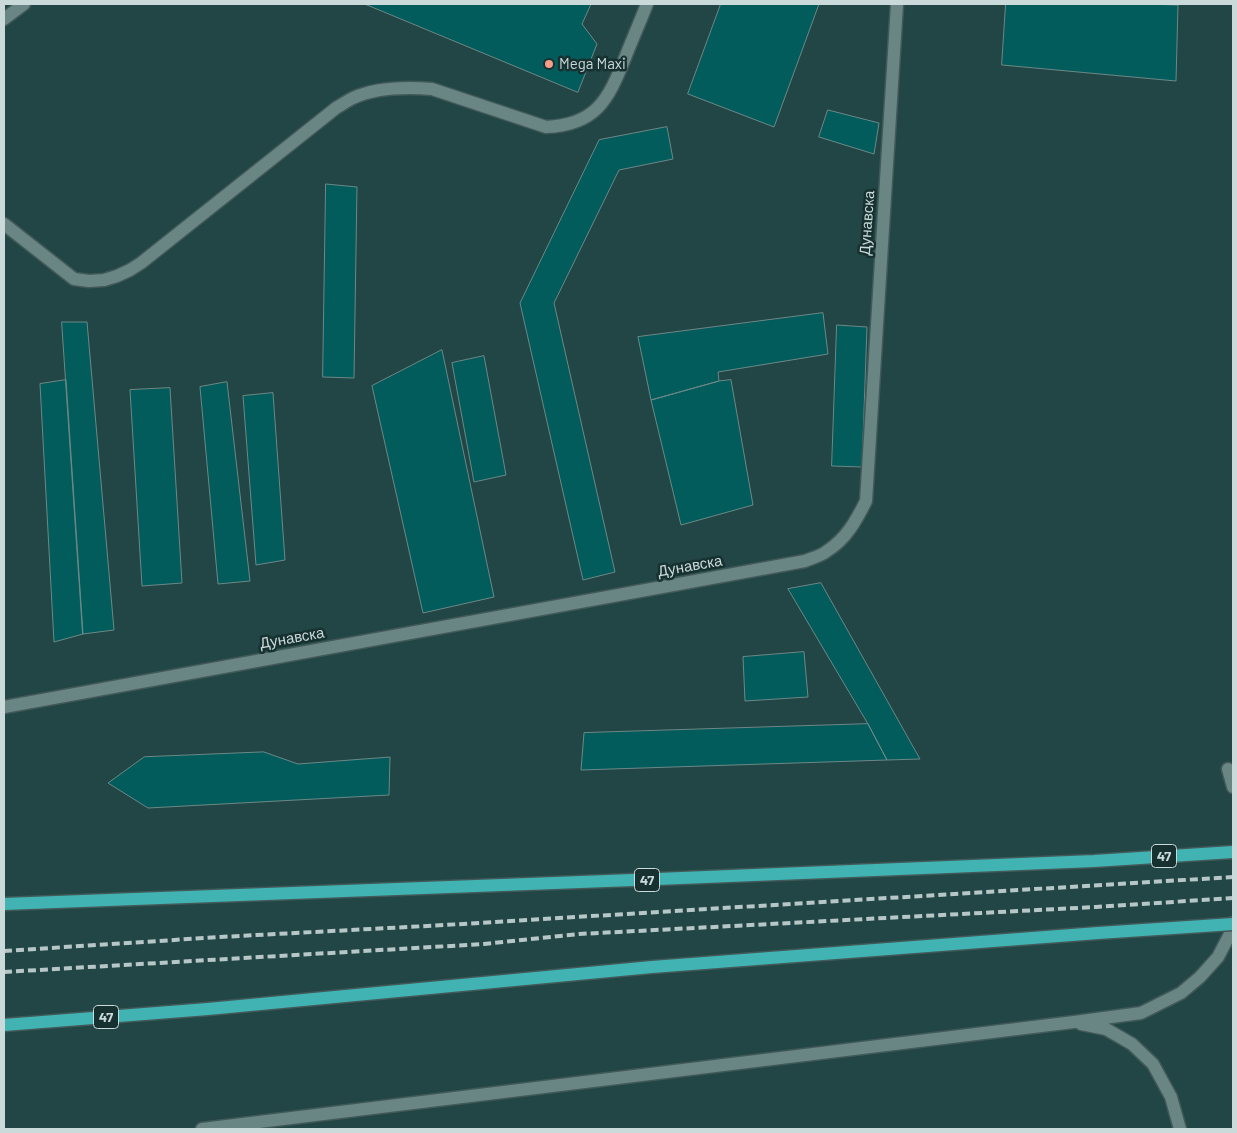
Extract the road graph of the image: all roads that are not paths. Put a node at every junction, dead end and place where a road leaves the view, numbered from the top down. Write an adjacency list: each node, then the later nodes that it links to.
1 (24, 4): 4 (lane)
2 (647, 4): 5 (lane)
3 (897, 4): 6 (lane, Дунавска)
4 (4, 19)
5 (4, 224)
6 (4, 707)
7 (1228, 769): 8 (lane)
8 (1233, 787)
9 (1233, 852): 10 (main road, 47)
10 (4, 904)
11 (1233, 923): 12 (lane); 13 (main road, 47, bridge)
12 (1074, 1022): 14 (lane); 15 (lane)
13 (4, 1025)
14 (202, 1129)
15 (1180, 1129)

